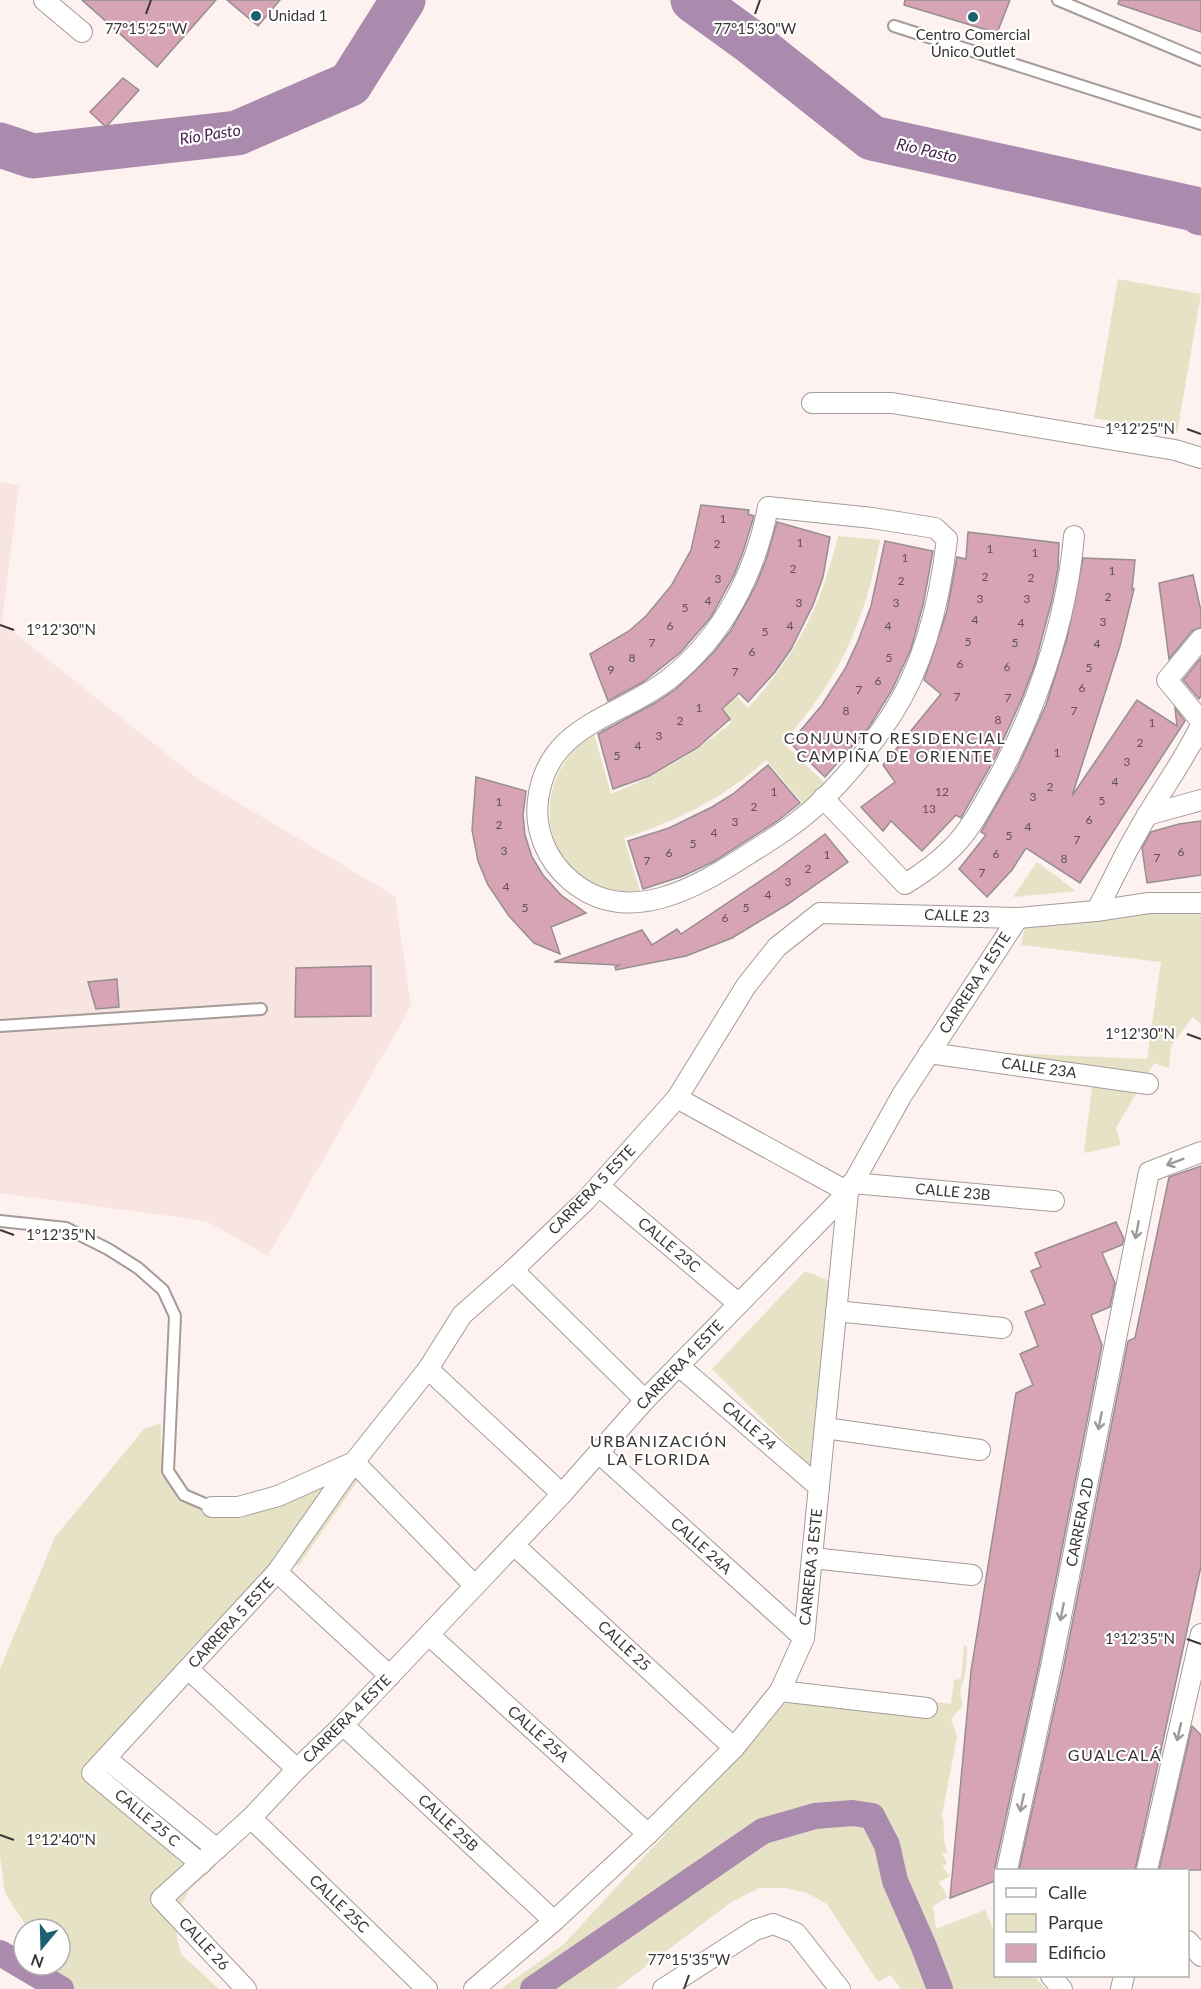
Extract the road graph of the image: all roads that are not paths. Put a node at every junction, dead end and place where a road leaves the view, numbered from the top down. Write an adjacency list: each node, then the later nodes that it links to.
1 (44, 0): 4 (street)
2 (1059, 0): 5 (lane)
3 (894, 26): 6 (lane)
4 (82, 32)
5 (1201, 60)
6 (1201, 124)
7 (812, 403): 8 (street)
8 (1201, 458)
9 (1074, 536): 15 (street)
10 (1201, 639): 11 (street)
11 (1201, 723): 14 (street)
12 (824, 798): 12 (street); 15 (street)
13 (1201, 800): 14 (street)
14 (1147, 815): 17 (street)
15 (905, 884): 19 (street)
16 (1201, 903): 17 (street, CALLE 23)
17 (1095, 911): 20 (street, CALLE 23)
18 (820, 913): 19 (street, CALLE 23); 25 (street, CARRERA 5 ESTE)
19 (904, 915): 20 (street, CALLE 23)
20 (1018, 918): 23 (street, CARRERA 4 ESTE)
21 (261, 1009): 22 (lane)
22 (0, 1026)
23 (929, 1053): 24 (street, CALLE 23A); 28 (street, CARRERA 4 ESTE)
24 (1148, 1084)
25 (677, 1098): 27 (street, CARRERA 5 ESTE); 28 (street, CALLE 23B)
26 (1201, 1152): 68 (street, CARRERA 2D, one-way to 68)
27 (599, 1185): 31 (street, CARRERA 5 ESTE); 32 (street, CALLE 23C)
28 (850, 1188): 29 (street, CALLE 23B); 32 (street, CARRERA 4 ESTE); 33 (street, CARRERA 3 ESTE)
29 (1054, 1201)
30 (0, 1221): 44 (lane)
31 (513, 1270): 36 (street, CARRERA 5 ESTE); 37 (street)
32 (739, 1304): 35 (street, CARRERA 4 ESTE)
33 (836, 1311): 34 (street); 38 (street, CARRERA 3 ESTE)
34 (1002, 1328)
35 (679, 1366): 37 (street, CARRERA 4 ESTE); 42 (street, CALLE 24)
36 (428, 1369): 41 (street, CARRERA 5 ESTE); 43 (street)
37 (645, 1400): 40 (street, CARRERA 4 ESTE)
38 (825, 1428): 39 (street); 42 (street, CARRERA 3 ESTE)
39 (980, 1450)
40 (599, 1453): 43 (street, CARRERA 4 ESTE); 52 (street, CALLE 24A)
41 (354, 1462): 44 (street, CARRERA 5 ESTE); 47 (street, CARRERA 5 ESTE); 49 (street)
42 (819, 1487): 46 (street, CARRERA 3 ESTE)
43 (562, 1494): 45 (street, CARRERA 4 ESTE)
44 (212, 1507)
45 (514, 1545): 49 (street, CARRERA 4 ESTE); 60 (street, CALLE 25)
46 (812, 1558): 48 (street); 52 (street, CARRERA 3 ESTE)
47 (277, 1572): 53 (street, CARRERA 5 ESTE); 54 (street)
48 (972, 1575)
49 (475, 1586): 51 (street, CARRERA 4 ESTE)
50 (1201, 1634): 56 (street)
51 (429, 1635): 54 (street, CARRERA 4 ESTE); 65 (street, CALLE 25A)
52 (804, 1638): 55 (street, CARRERA 3 ESTE)
53 (188, 1669): 62 (street); 63 (street, CARRERA 5 ESTE)
54 (390, 1676): 59 (street, CARRERA 4 ESTE)
55 (780, 1691): 57 (street); 60 (street, CARRERA 3 ESTE)
56 (1188, 1696): 58 (street); 69 (street, one-way to 69)
57 (927, 1708)
58 (1201, 1710)
59 (342, 1725): 62 (street, CARRERA 4 ESTE); 71 (street, CALLE 25B)
60 (734, 1748): 65 (street, CARRERA 3 ESTE)
61 (114, 1765): 66 (street)
62 (297, 1769): 64 (street, CARRERA 4 ESTE)
63 (93, 1773): 67 (street, CALLE 25 C)
64 (251, 1818): 66 (street, CARRERA 4 ESTE); 76 (street, CALLE 25C)
65 (648, 1834): 71 (street, CARRERA 3 ESTE)
66 (218, 1849): 67 (street, CARRERA 4 ESTE)
67 (201, 1864): 70 (street, CARRERA 4 ESTE)
68 (1007, 1869)
69 (1147, 1869)
70 (161, 1899): 75 (street, CALLE 26)
71 (554, 1920): 77 (street, CARRERA 3 ESTE)
72 (1189, 1942): 73 (street)
73 (1201, 1956)
74 (1052, 1977): 80 (street)
75 (246, 1989)
76 (427, 1989)
77 (474, 1989)
78 (663, 1989): 79 (street)
79 (840, 1989)
80 (1062, 1989)

